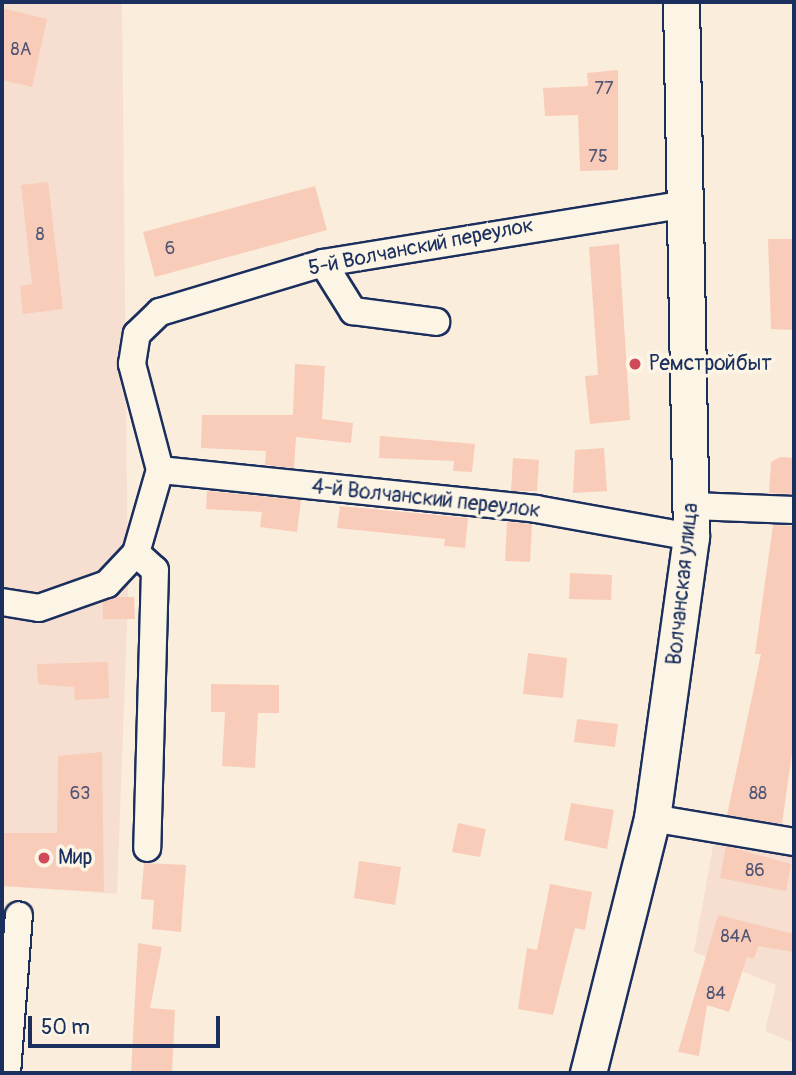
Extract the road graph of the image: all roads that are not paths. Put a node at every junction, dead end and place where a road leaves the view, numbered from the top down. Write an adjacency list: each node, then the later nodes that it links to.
1 (681, 2): 2 (main road, Волчанская улица)
2 (687, 204): 3 (street, 5-й Волчанский переулок); 7 (main road, Волчанская улица)
3 (323, 263): 4 (street); 5 (street, 5-й Волчанский переулок)
4 (436, 322)
5 (160, 470): 7 (street, 4-й Волчанский переулок); 8 (street)
6 (794, 510): 7 (street, 4-й Волчанский переулок)
7 (692, 522): 10 (main road, Волчанская улица)
8 (136, 553): 9 (street); 12 (street)
9 (2, 602)
10 (652, 818): 11 (street); 15 (main road, Волчанская улица)
11 (794, 842)
12 (147, 848)
13 (19, 915): 14 (street)
14 (7, 1073)
15 (588, 1073)

